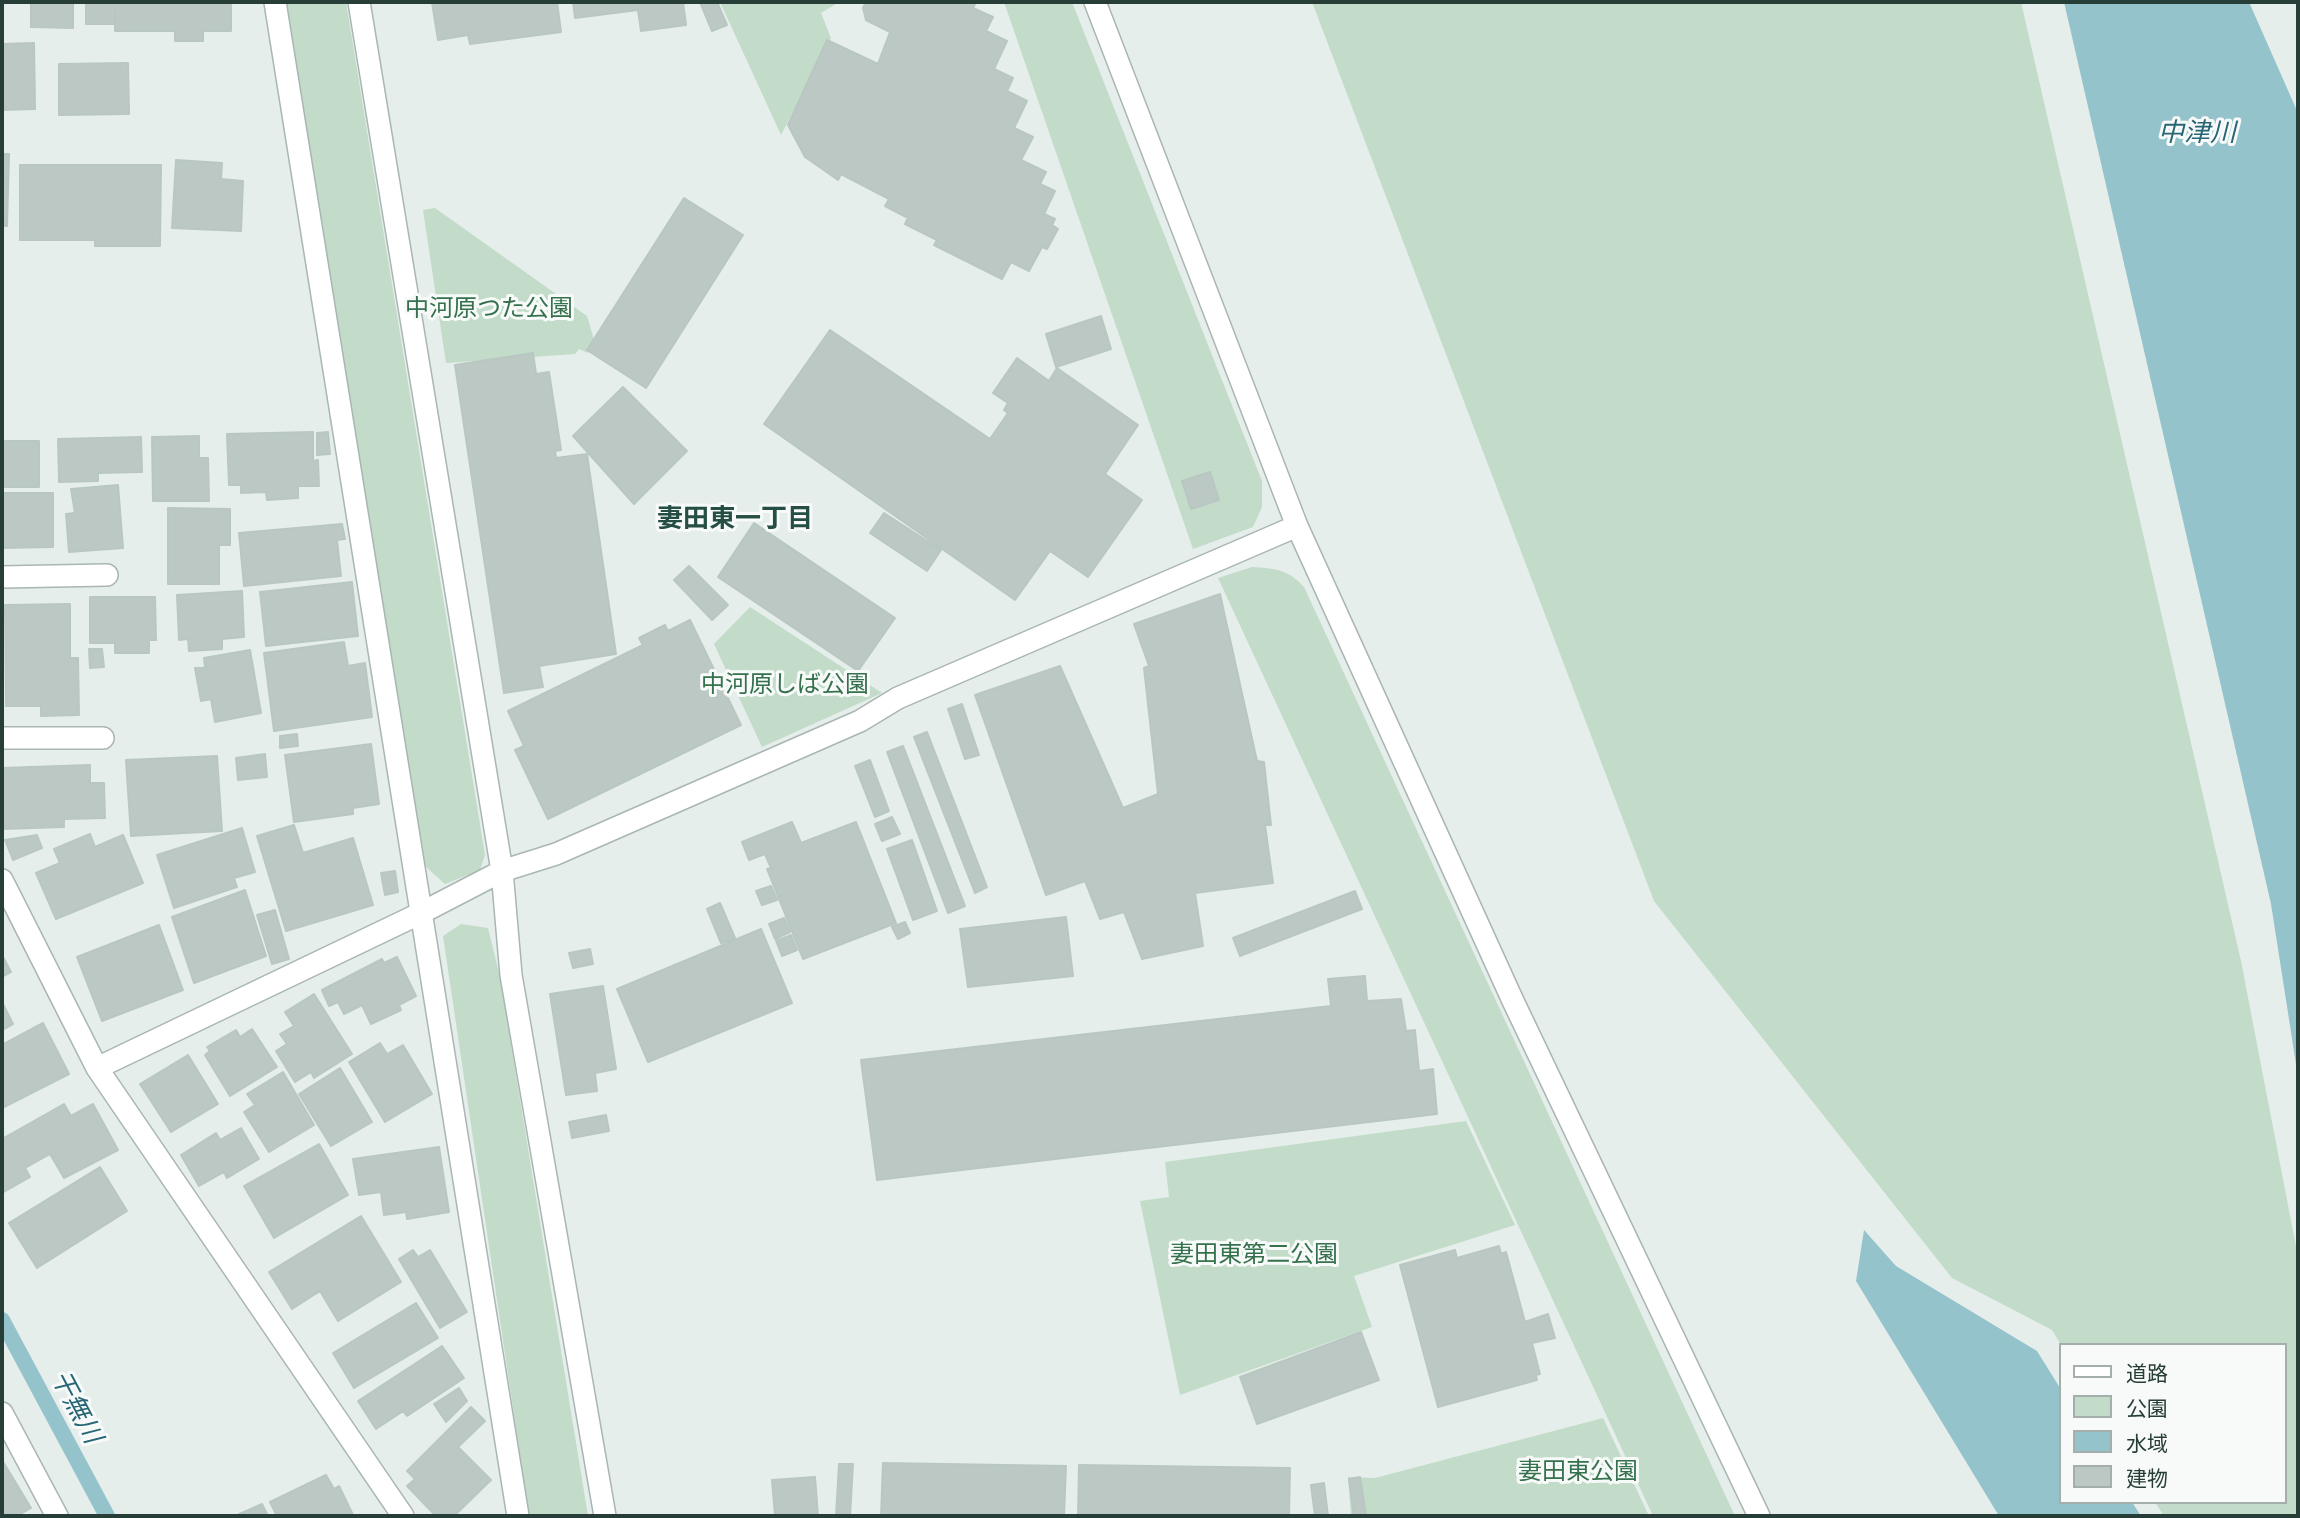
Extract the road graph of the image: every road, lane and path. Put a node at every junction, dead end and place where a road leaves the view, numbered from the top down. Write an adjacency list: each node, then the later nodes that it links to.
1 (275, 2): 11 (street)
2 (359, 2): 9 (street)
3 (1095, 2): 4 (street)
4 (1297, 526): 9 (street); 18 (street)
5 (107, 575): 6 (street)
6 (2, 578)
7 (2, 738): 8 (street)
8 (103, 738)
9 (502, 871): 11 (street); 17 (street)
10 (2, 880): 12 (street)
11 (421, 914): 12 (street); 16 (street)
12 (97, 1068): 15 (street)
13 (2, 1413): 14 (street)
14 (57, 1516)
15 (403, 1516)
16 (518, 1516)
17 (605, 1516)
18 (1759, 1516)

